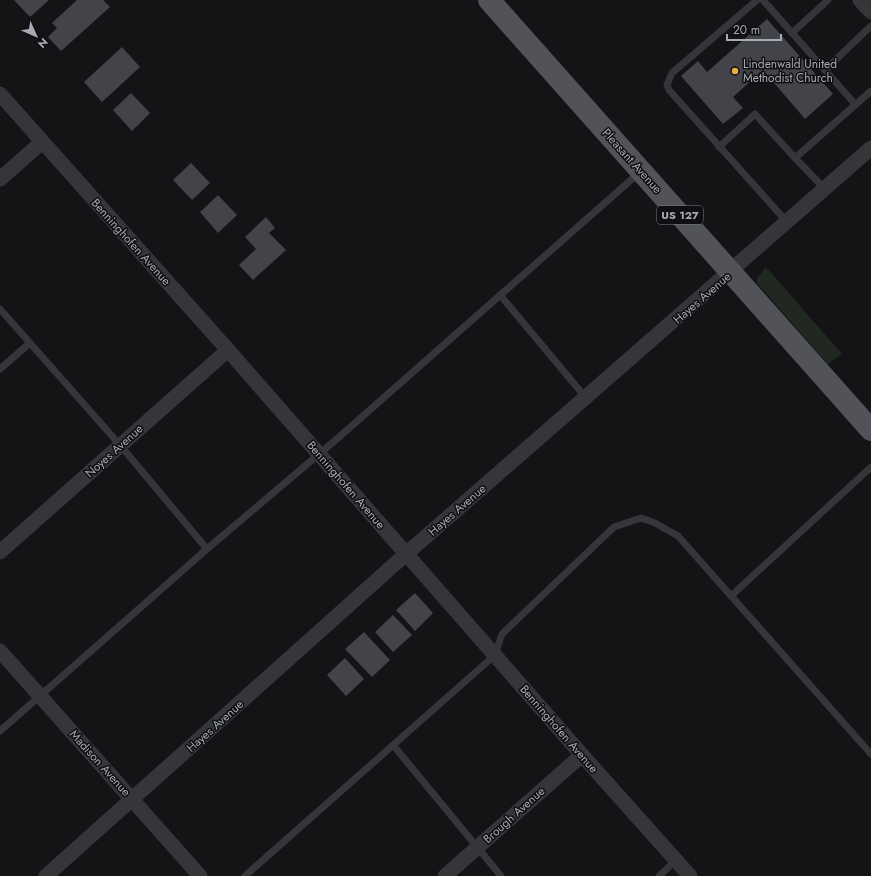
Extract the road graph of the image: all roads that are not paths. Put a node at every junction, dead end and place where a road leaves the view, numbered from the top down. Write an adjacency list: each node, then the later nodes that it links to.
1 (489, 0): 17 (main road, Pleasant Avenue / US 127)
2 (757, 0): 14 (lane)
3 (763, 0): 8 (lane)
4 (828, 0): 8 (lane)
5 (860, 0): 6 (street)
6 (871, 12)
7 (871, 26): 9 (lane)
8 (792, 32): 9 (lane)
9 (825, 70): 12 (lane)
10 (871, 90): 12 (lane)
11 (0, 94): 13 (street, Benninghofen Avenue)
12 (855, 104): 16 (lane)
13 (42, 142): 18 (street); 25 (street, Benninghofen Avenue)
14 (719, 147): 16 (lane); 20 (lane)
15 (871, 148): 19 (street, Hayes Avenue)
16 (795, 158): 19 (lane)
17 (642, 171): 21 (main road, Pleasant Avenue / US 127); 22 (lane)
18 (0, 179)
19 (825, 189): 20 (street, Hayes Avenue)
20 (787, 223): 21 (street, Hayes Avenue)
21 (730, 273): 27 (street, Hayes Avenue); 28 (main road, Pleasant Avenue / US 127)
22 (500, 295): 27 (lane); 30 (lane)
23 (0, 309): 24 (lane)
24 (30, 343): 26 (lane); 29 (lane)
25 (228, 350): 29 (street, Noyes Avenue); 30 (street, Benninghofen Avenue)
26 (0, 369)
27 (586, 398): 34 (street, Hayes Avenue)
28 (871, 430)
29 (120, 445): 32 (lane); 33 (street, Noyes Avenue)
30 (319, 454): 32 (lane); 34 (street, Benninghofen Avenue)
31 (871, 467): 35 (lane)
32 (207, 549): 38 (lane)
33 (0, 552)
34 (406, 554): 37 (street, Benninghofen Avenue); 43 (street, Hayes Avenue)
35 (731, 596): 37 (lane); 41 (lane)
36 (0, 651): 38 (street, Madison Avenue)
37 (495, 655): 40 (lane); 42 (street, Benninghofen Avenue)
38 (40, 696): 39 (lane); 43 (street, Madison Avenue)
39 (0, 731)
40 (393, 745): 44 (lane); 48 (lane)
41 (871, 754)
42 (582, 755): 44 (street, Brough Avenue); 45 (street, Benninghofen Avenue)
43 (132, 800): 46 (street, Hayes Avenue); 47 (street, Madison Avenue)
44 (477, 848): 49 (street, Brough Avenue); 50 (lane)
45 (676, 860): 51 (lane); 52 (street, Benninghofen Avenue)
46 (46, 876)
47 (200, 876)
48 (245, 876)
49 (445, 876)
50 (501, 876)
51 (659, 876)
52 (690, 876)

